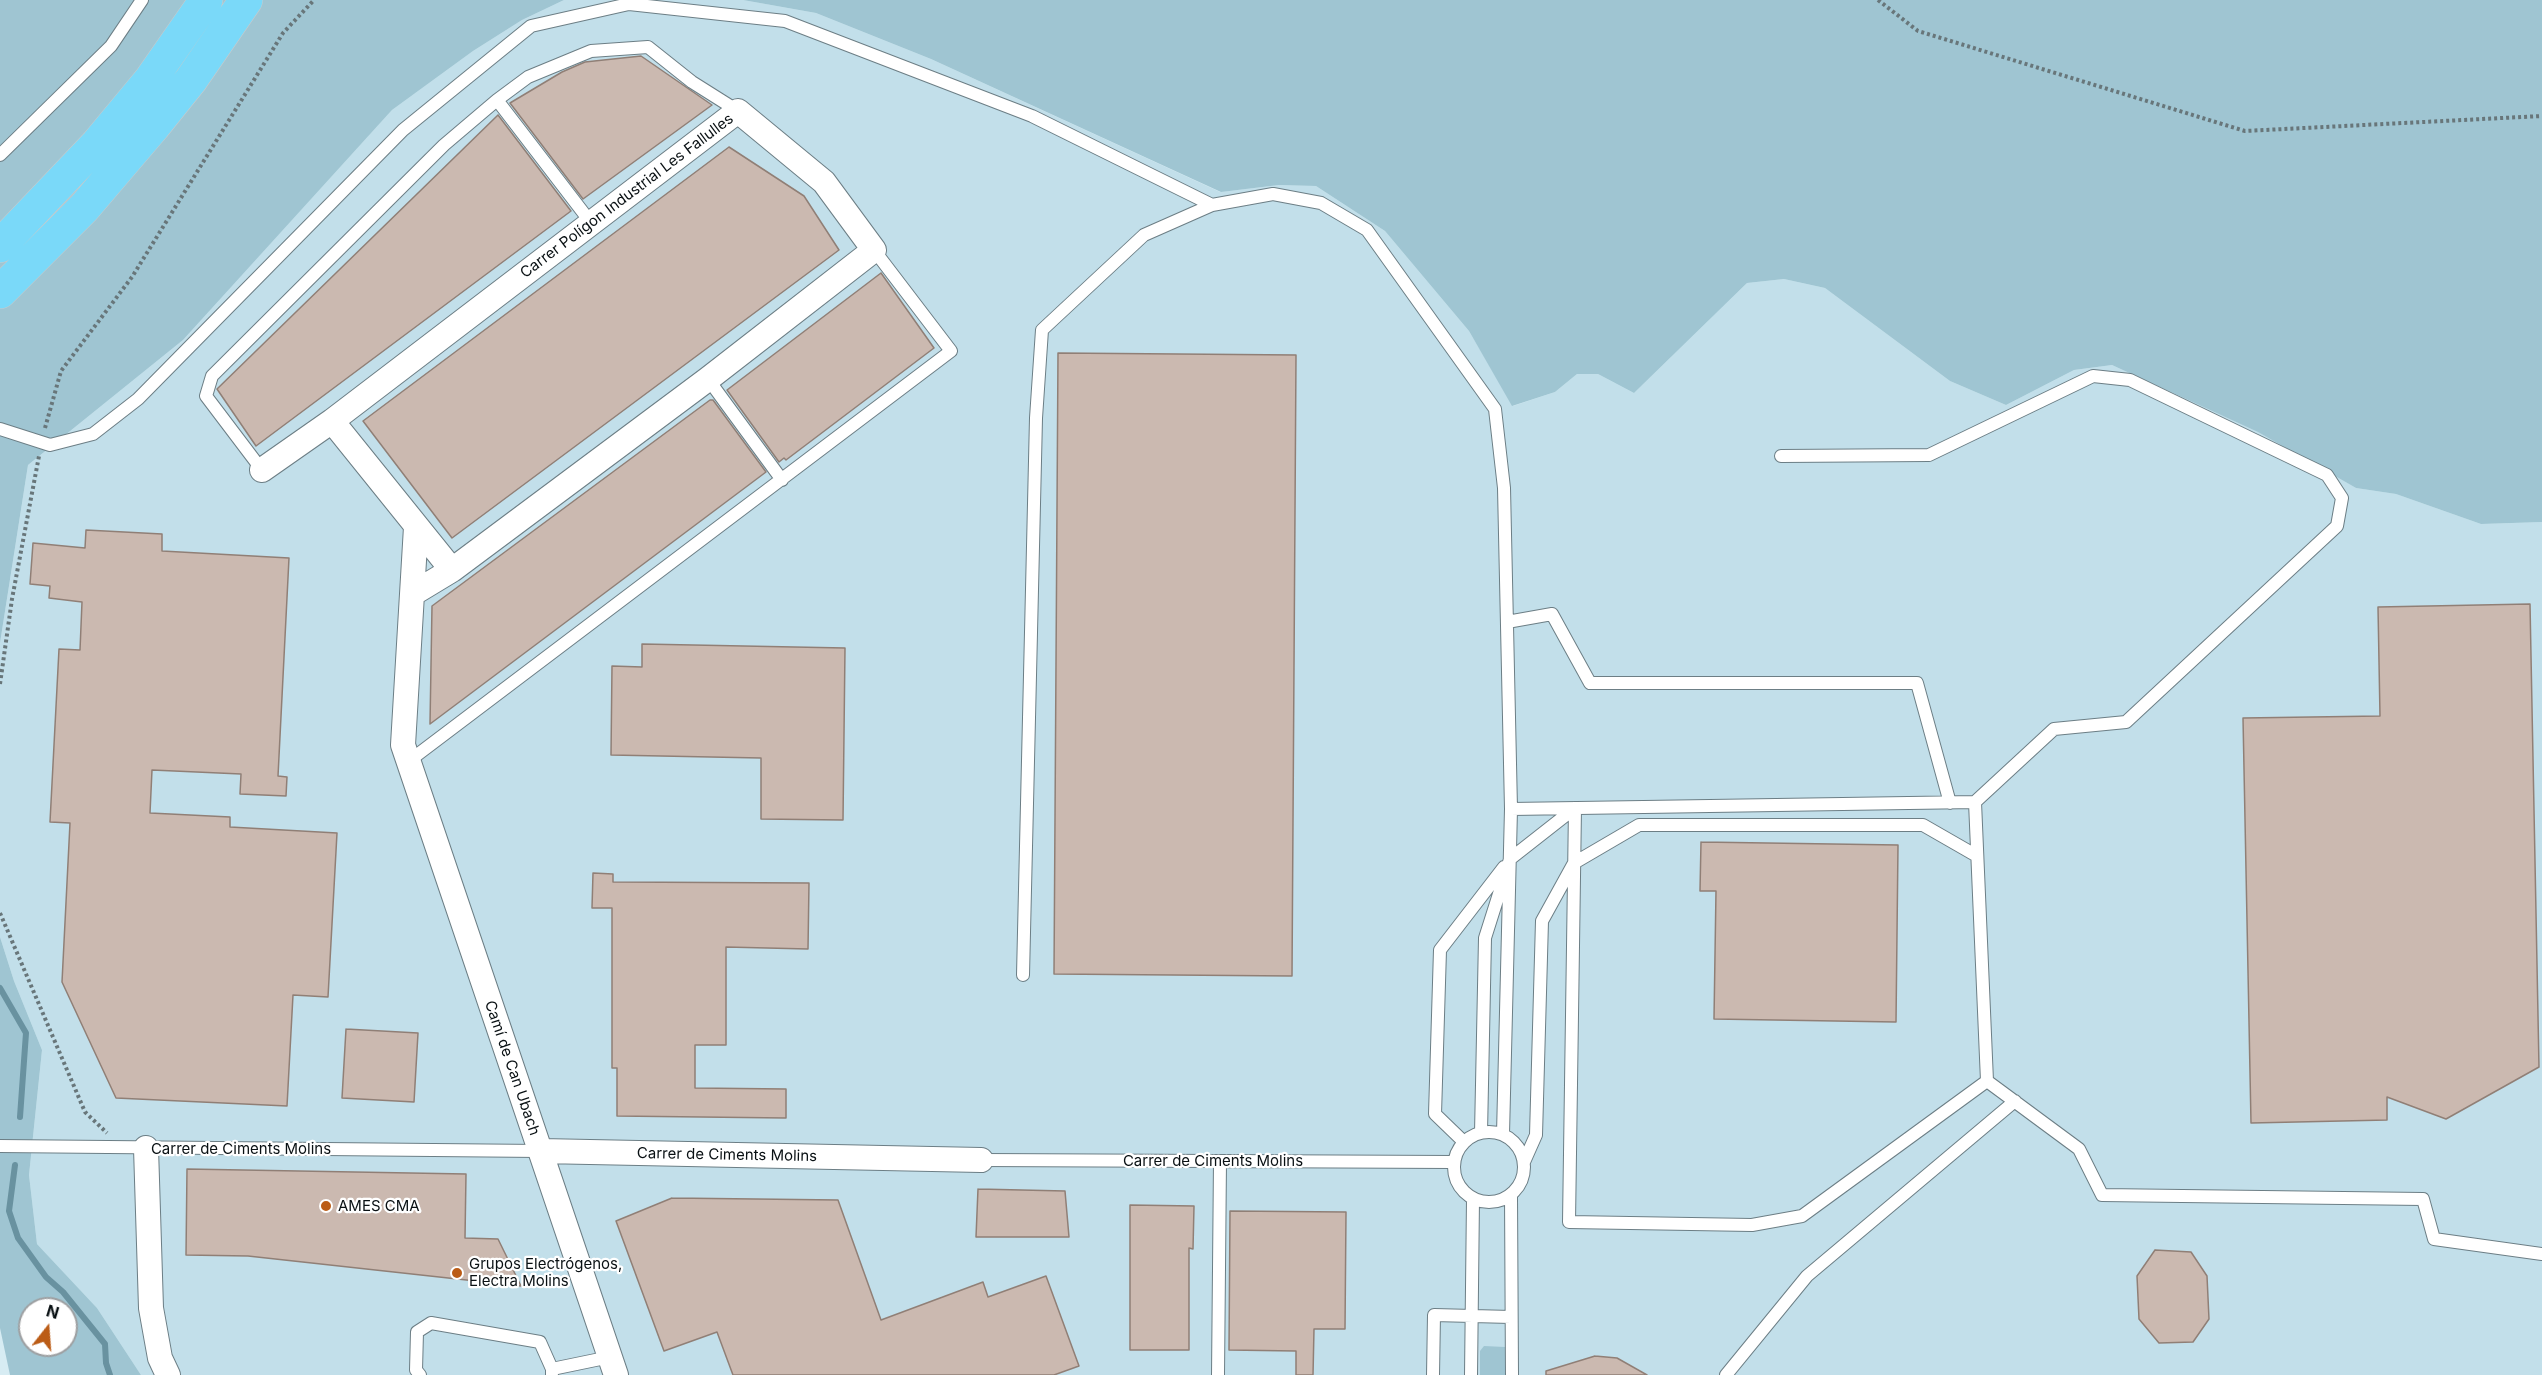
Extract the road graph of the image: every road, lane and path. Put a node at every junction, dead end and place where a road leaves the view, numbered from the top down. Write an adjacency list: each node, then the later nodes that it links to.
1 (142, 0): 9 (lane)
2 (206, 0): 12 (highway)
3 (246, 0): 14 (highway)
4 (314, 0): 20 (path)
5 (1878, 0): 8 (path)
6 (497, 100): 7 (lane); 11 (lane); 22 (lane)
7 (738, 111): 11 (street, Carrer Polígon Industrial Les Fallulles); 13 (street, Carrer Polígon Industrial Les Fallulles)
8 (2542, 116)
9 (0, 156)
10 (1212, 204): 20 (lane); 27 (lane); 38 (lane)
11 (592, 224): 17 (street, Carrer Polígon Industrial Les Fallulles)
12 (0, 246)
13 (874, 250): 15 (street); 23 (lane)
14 (0, 292)
15 (708, 379): 23 (lane); 25 (street)
16 (0, 416): 18 (lane)
17 (332, 421): 22 (street, Carrer Polígon Industrial Les Fallulles); 24 (street)
18 (0, 424)
19 (0, 429): 20 (lane)
20 (42, 442): 28 (path)
21 (1781, 456): 31 (lane)
22 (262, 470)
23 (782, 480): 29 (lane)
24 (416, 526): 25 (street); 26 (street)
25 (452, 570): 26 (street)
26 (414, 593): 29 (street)
27 (1507, 622): 30 (lane); 33 (lane)
28 (0, 684)
29 (409, 761): 46 (street, Camí de Can Ubach)
30 (1950, 802): 31 (lane); 32 (lane)
31 (1975, 802): 34 (lane)
32 (1575, 808): 33 (lane); 35 (lane); 36 (lane)
33 (1511, 809): 35 (lane)
34 (1977, 856): 36 (lane); 39 (lane)
35 (1510, 859): 41 (lane); 42 (lane); 43 (lane)
36 (1574, 863): 39 (lane); 50 (lane)
37 (0, 913): 45 (path)
38 (1023, 975)
39 (1987, 1081): 40 (lane)
40 (2015, 1101): 53 (lane); 64 (lane)
41 (1481, 1133): 42 (lane); 43 (lane)
42 (1503, 1134): 50 (lane)
43 (1464, 1142): 49 (lane)
44 (0, 1146): 45 (lane, Carrer de Ciments Molins)
45 (134, 1148): 46 (lane, Carrer de Ciments Molins); 58 (street)
46 (541, 1151): 47 (street, Carrer de Ciments Molins); 56 (street, Camí de Can Ubach)
47 (981, 1160): 48 (lane, Carrer de Ciments Molins)
48 (1220, 1161): 49 (lane, Carrer de Ciments Molins); 60 (lane)
49 (1454, 1162): 52 (lane)
50 (1524, 1162): 51 (lane)
51 (1511, 1196): 52 (lane); 55 (lane)
52 (1473, 1199): 54 (lane)
53 (2542, 1254)
54 (1472, 1316): 55 (lane); 61 (lane); 62 (lane)
55 (1511, 1317): 63 (lane)
56 (613, 1366): 57 (lane)
57 (552, 1372): 59 (lane)
58 (168, 1375)
59 (420, 1375)
60 (1218, 1375)
61 (1433, 1375)
62 (1471, 1375)
63 (1512, 1375)
64 (1726, 1375)

